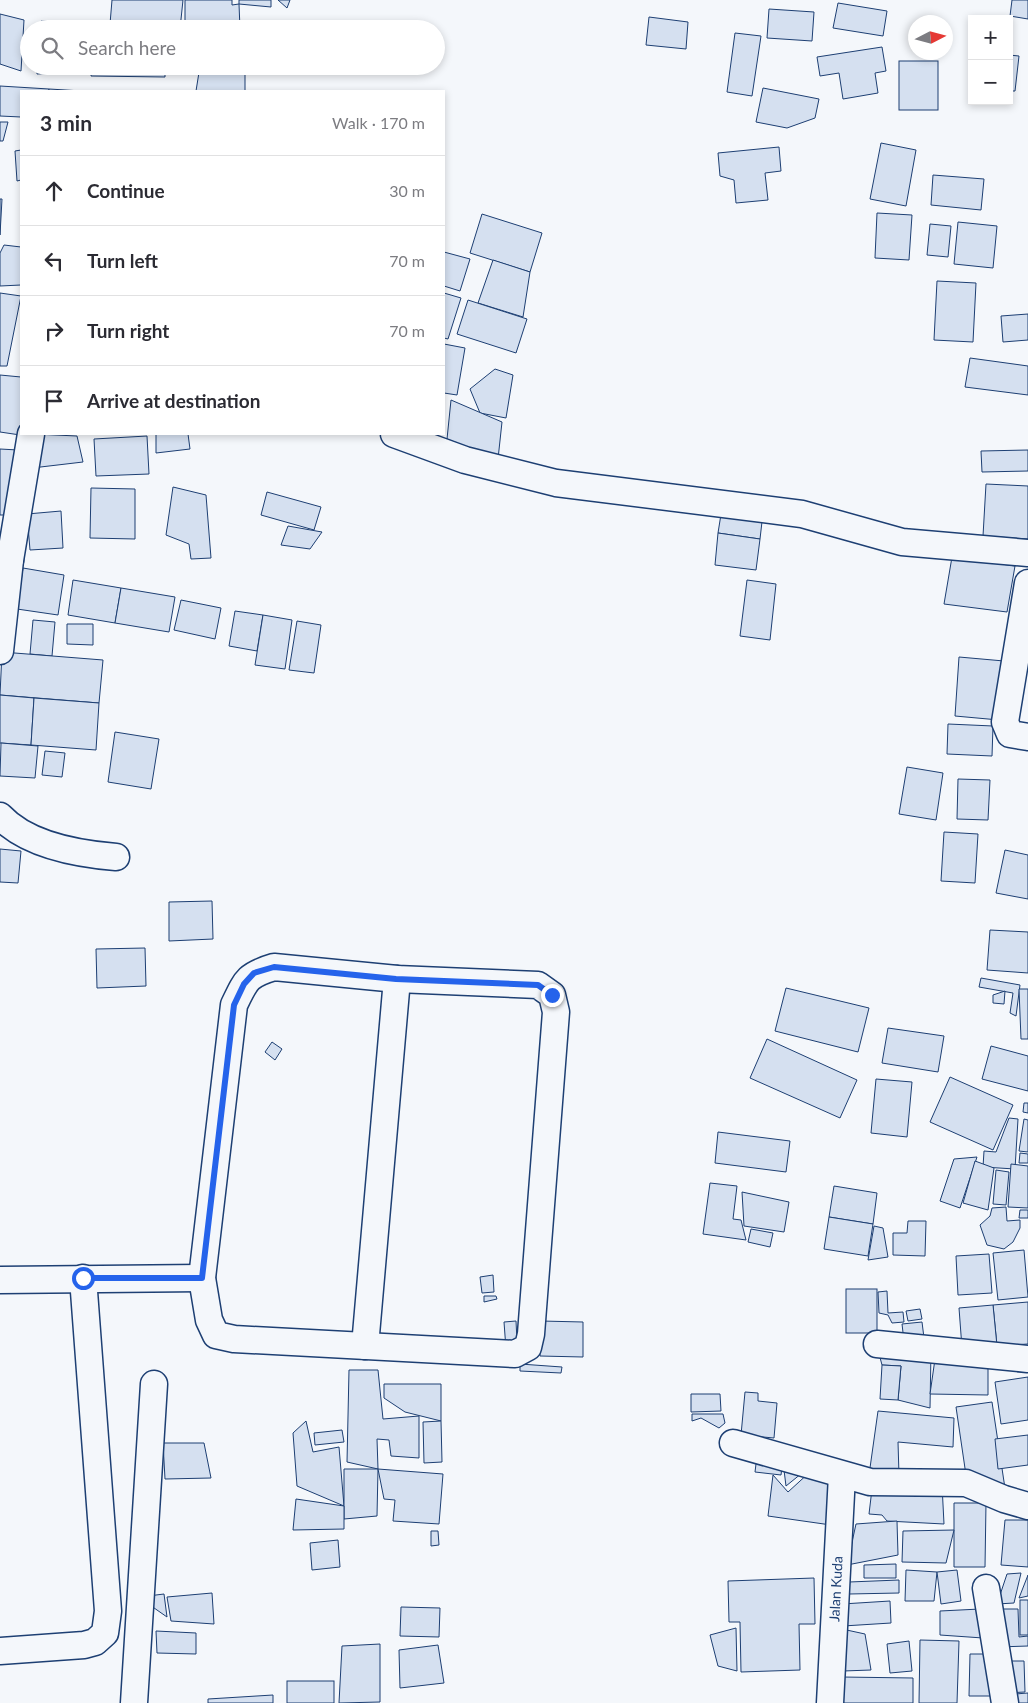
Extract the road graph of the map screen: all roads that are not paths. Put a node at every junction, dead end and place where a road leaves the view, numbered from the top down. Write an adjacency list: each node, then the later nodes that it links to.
1 (31, 435): 4 (street)
2 (397, 435): 3 (street)
3 (1028, 553)
4 (5, 560): 6 (street)
5 (1028, 584): 7 (street)
6 (0, 651)
7 (1028, 737)
8 (0, 816): 9 (street)
9 (116, 857)
10 (396, 979): 12 (street); 15 (street); 15 (street)
11 (83, 1278): 12 (street); 13 (street); 22 (street)
12 (202, 1278): 15 (street)
13 (0, 1280)
14 (877, 1344): 16 (street)
15 (366, 1346)
16 (1028, 1359)
17 (154, 1384): 23 (street)
18 (733, 1443): 19 (street)
19 (842, 1475): 20 (street); 24 (street, Jalan Kuda)
20 (1028, 1506)
21 (986, 1588): 25 (street)
22 (0, 1651)
23 (134, 1703)
24 (830, 1703)
25 (1005, 1703)

